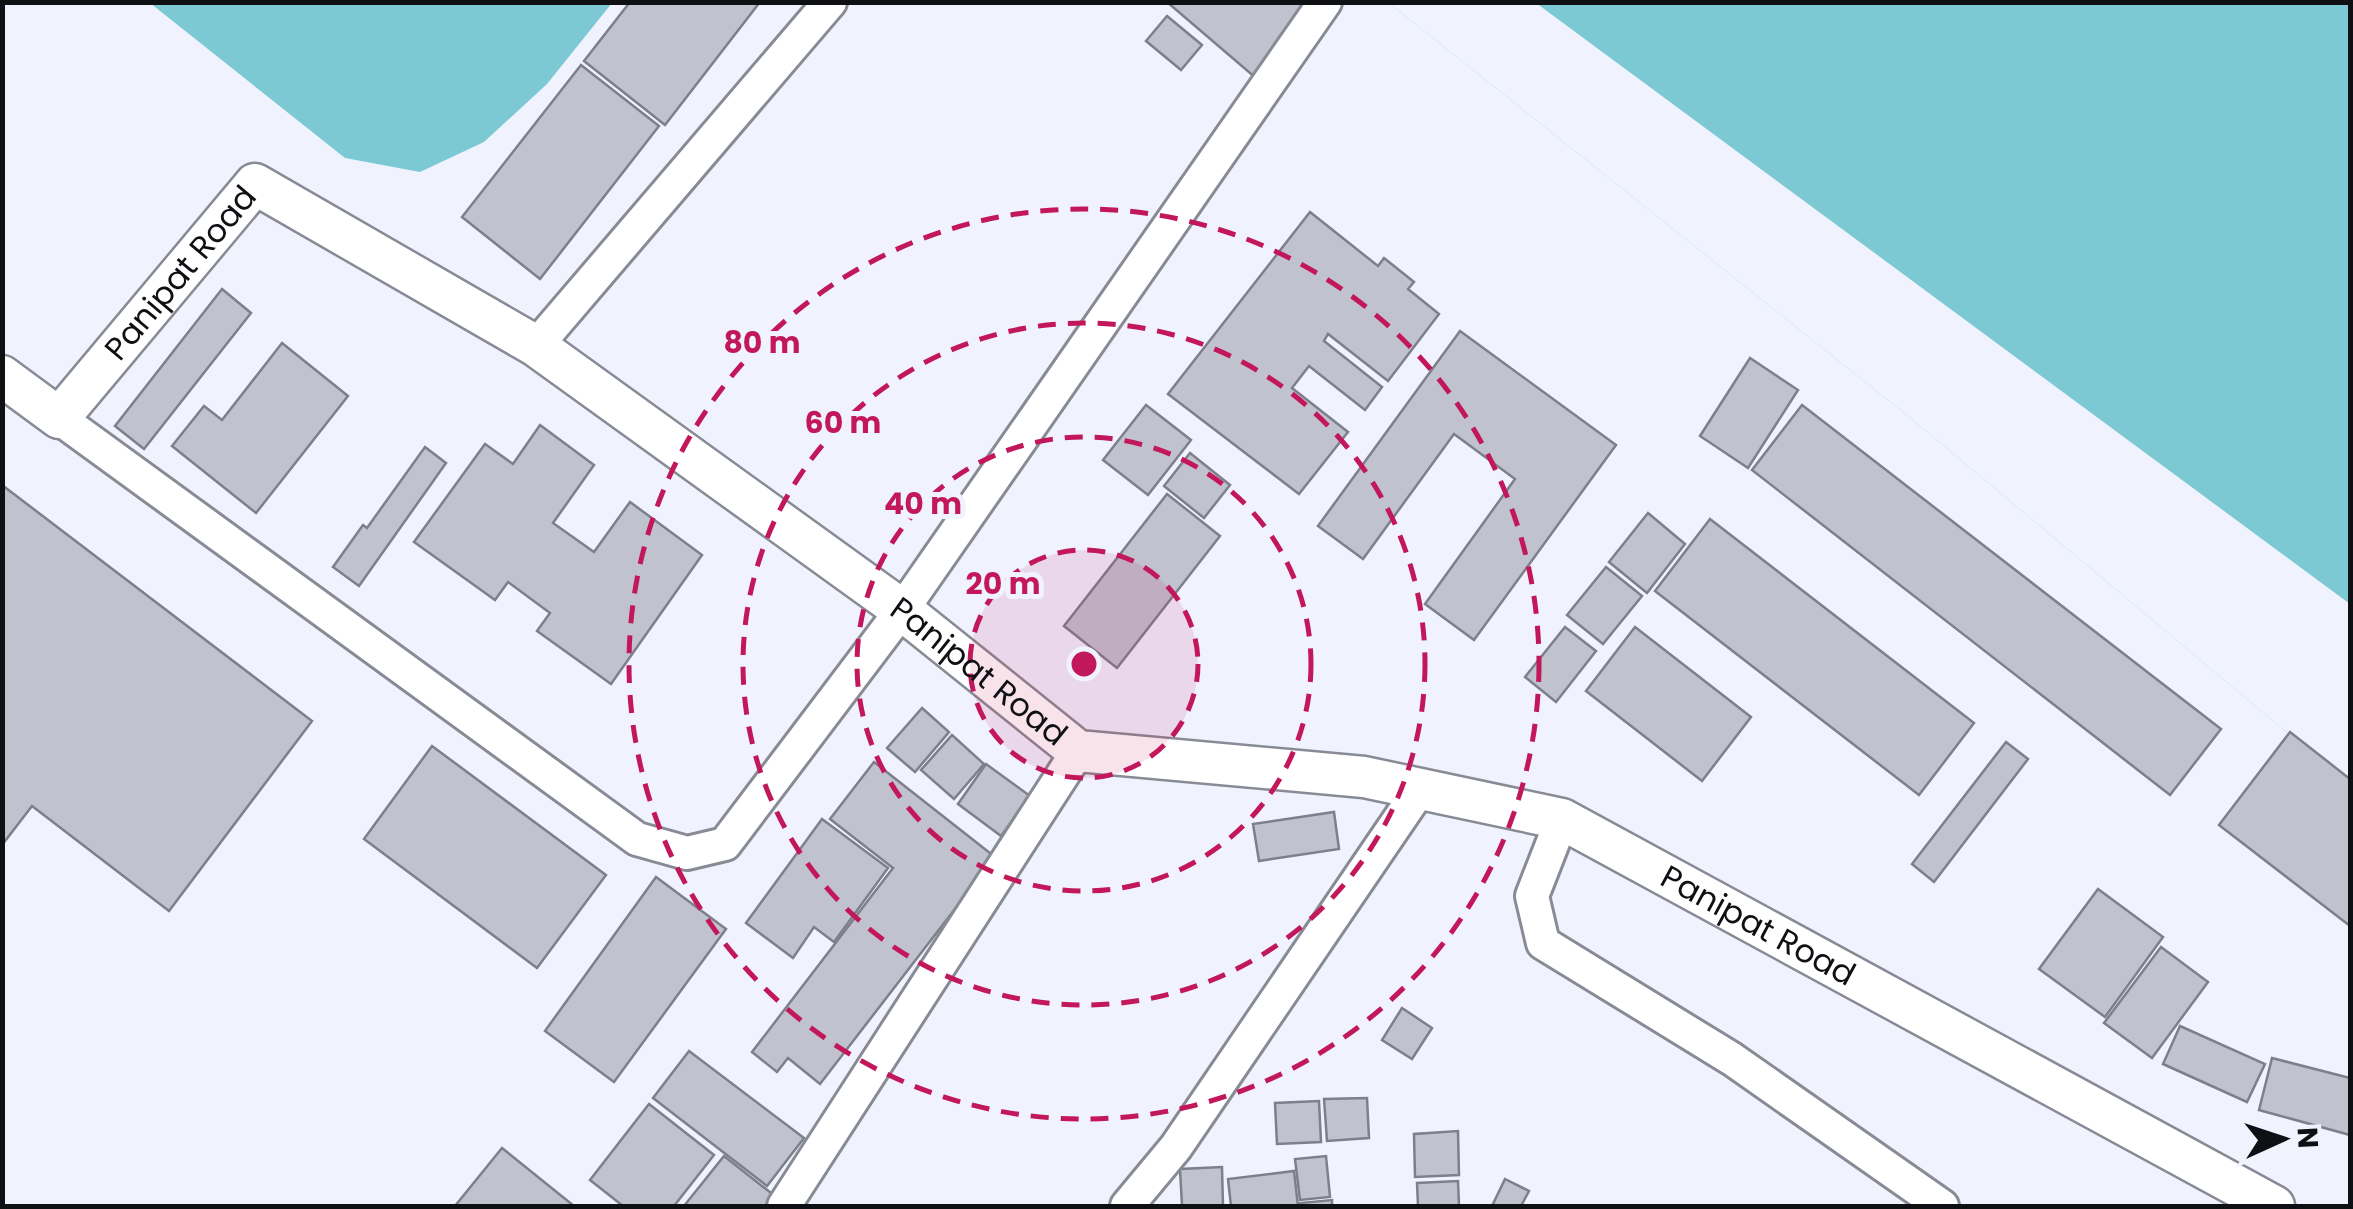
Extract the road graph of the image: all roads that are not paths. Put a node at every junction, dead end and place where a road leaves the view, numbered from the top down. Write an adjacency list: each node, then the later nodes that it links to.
1 (830, 2): 3 (street)
2 (1326, 2): 6 (street)
3 (536, 346): 5 (street, Panipat Road); 6 (street, Panipat Road)
4 (2, 376): 5 (street)
5 (59, 418): 6 (street)
6 (902, 610): 7 (street, Panipat Road)
7 (1078, 751): 8 (street, Panipat Road); 10 (street)
8 (1420, 790): 9 (street, Panipat Road); 11 (street)
9 (1562, 818): 12 (street); 13 (street, Panipat Road)
10 (784, 1206)
11 (1127, 1206)
12 (1942, 1206)
13 (2274, 1206)

